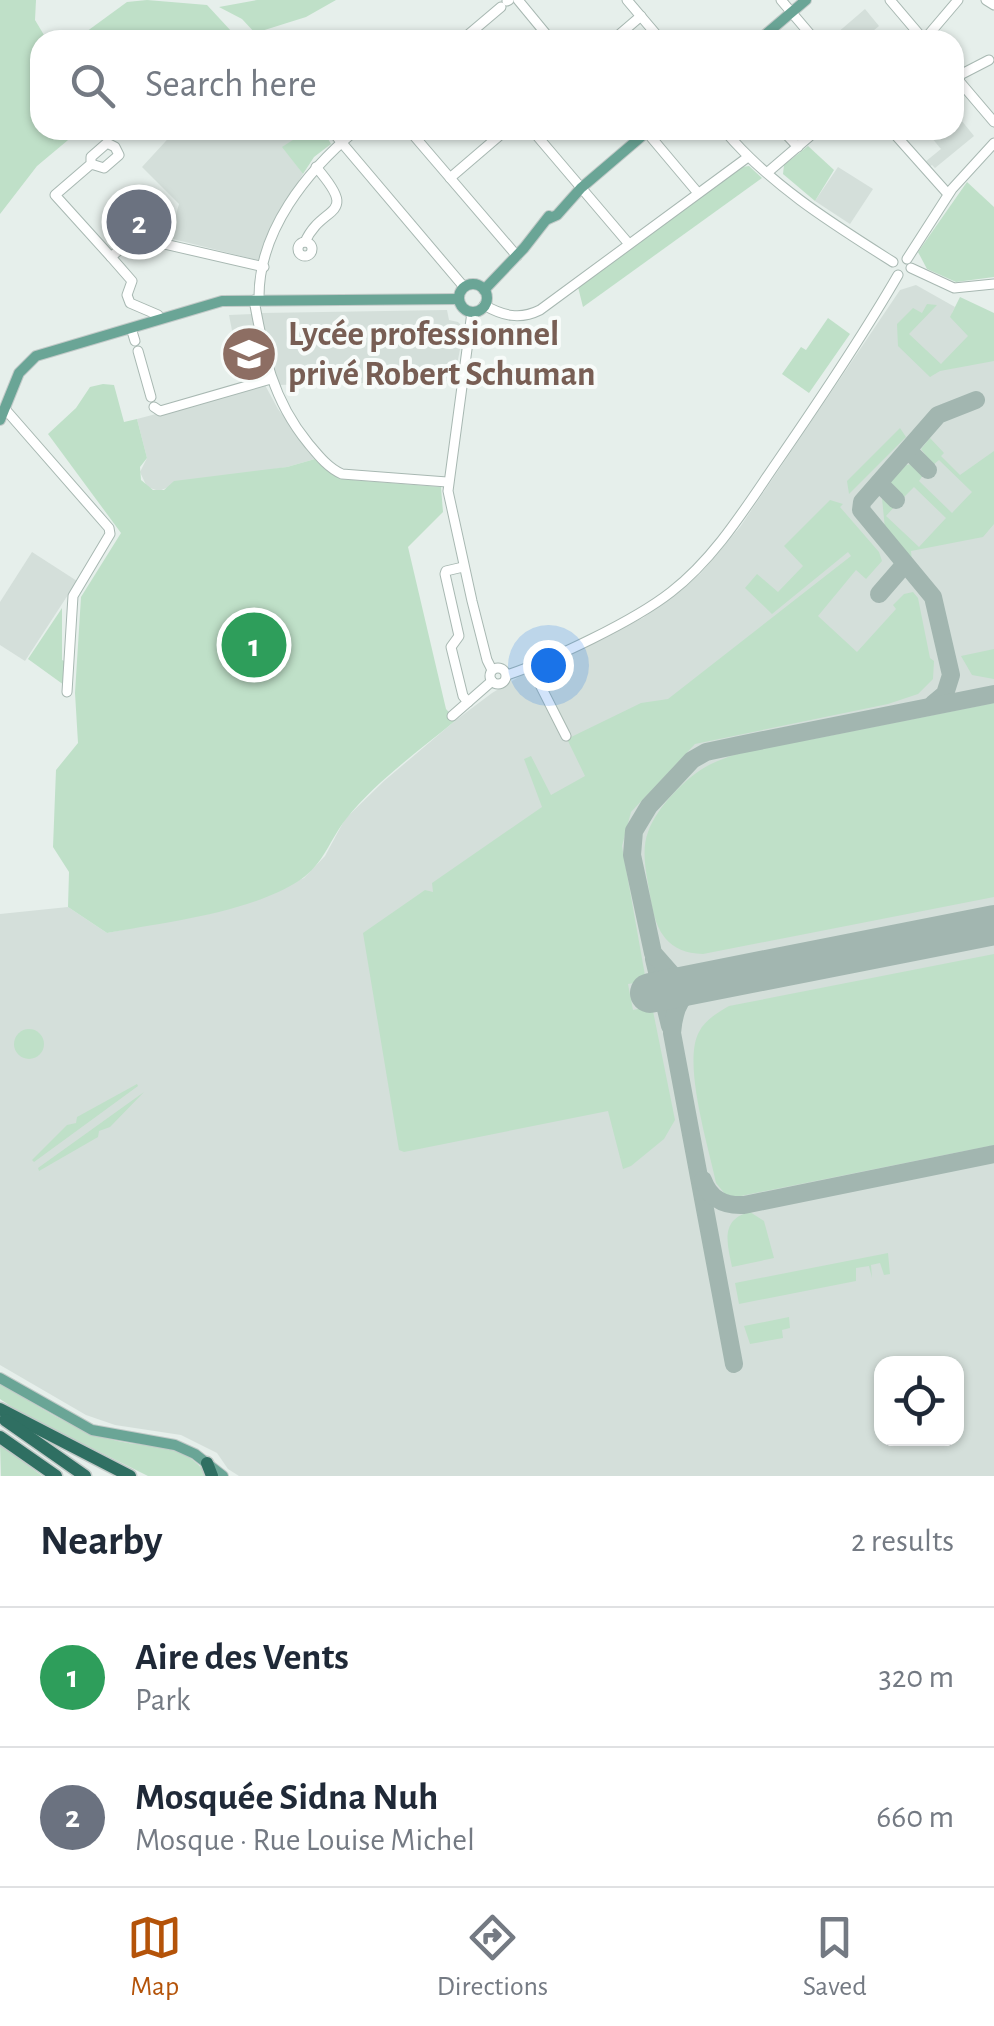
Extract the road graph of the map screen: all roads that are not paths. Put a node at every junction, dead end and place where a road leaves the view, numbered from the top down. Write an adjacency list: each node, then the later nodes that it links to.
1 (518, 0): 13 (street)
2 (627, 0): 11 (street)
3 (782, 0): 10 (street)
4 (806, 0): 10 (main road)
5 (890, 0): 18 (street)
6 (958, 0): 19 (street)
7 (986, 0): 9 (street)
8 (506, 2): 12 (street)
9 (994, 5)
10 (792, 12): 16 (main road); 17 (street)
11 (641, 16): 14 (street); 15 (street)
12 (474, 30)
13 (543, 30)
14 (625, 30)
15 (653, 30)
16 (771, 30)
17 (807, 30)
18 (916, 30)
19 (932, 30)
20 (989, 60): 21 (street)
21 (964, 72)
22 (964, 87): 23 (street)
23 (994, 122)
24 (344, 140): 34 (street)
25 (418, 140): 41 (street)
26 (494, 140): 41 (street)
27 (540, 140): 42 (street)
28 (637, 140): 42 (main road)
29 (654, 140): 43 (street)
30 (733, 140): 37 (street)
31 (791, 140): 36 (street)
32 (806, 140): 36 (street)
33 (900, 140): 44 (street)
34 (342, 142): 39 (street); 55 (street)
35 (994, 144): 44 (street)
36 (798, 147): 40 (street)
37 (748, 157): 40 (street); 43 (street)
38 (91, 164): 48 (street)
39 (316, 168): 45 (street); 51 (street)
40 (768, 172): 49 (street)
41 (450, 178): 47 (street)
42 (578, 191): 46 (street); 47 (main road)
43 (698, 193): 46 (street)
44 (948, 194): 50 (street)
45 (305, 242)
46 (629, 244): 57 (street)
47 (517, 256): 54 (main road)
48 (111, 257): 51 (street); 60 (street)
49 (893, 262): 50 (street); 52 (street)
50 (909, 264): 52 (street); 53 (street)
51 (264, 267): 56 (street)
52 (898, 275): 68 (street)
53 (994, 284)
54 (484, 290): 55 (main road); 57 (main road)
55 (461, 293): 56 (main road); 58 (main road)
56 (257, 299): 59 (main road); 62 (street)
57 (484, 305): 58 (main road)
58 (472, 312): 64 (street)
59 (174, 313): 60 (main road); 61 (main road)
60 (158, 315): 63 (main road)
61 (134, 340): 62 (street); 63 (main road)
62 (271, 379): 64 (street)
63 (2, 412): 70 (street)
64 (447, 482): 65 (street)
65 (464, 567): 66 (street); 67 (street)
66 (472, 602): 67 (street); 69 (street)
67 (452, 606): 71 (street)
68 (530, 665): 69 (street); 73 (street)
69 (492, 676): 71 (street)
70 (66, 692)
71 (468, 702): 72 (street)
72 (452, 716)
73 (566, 736)
74 (0, 1378): 77 (main road)
75 (0, 1412): 79 (highway); 80 (highway)
76 (0, 1437): 78 (highway)
77 (210, 1469): 81 (main road)
78 (56, 1476)
79 (85, 1476)
80 (130, 1476)
81 (223, 1476)

